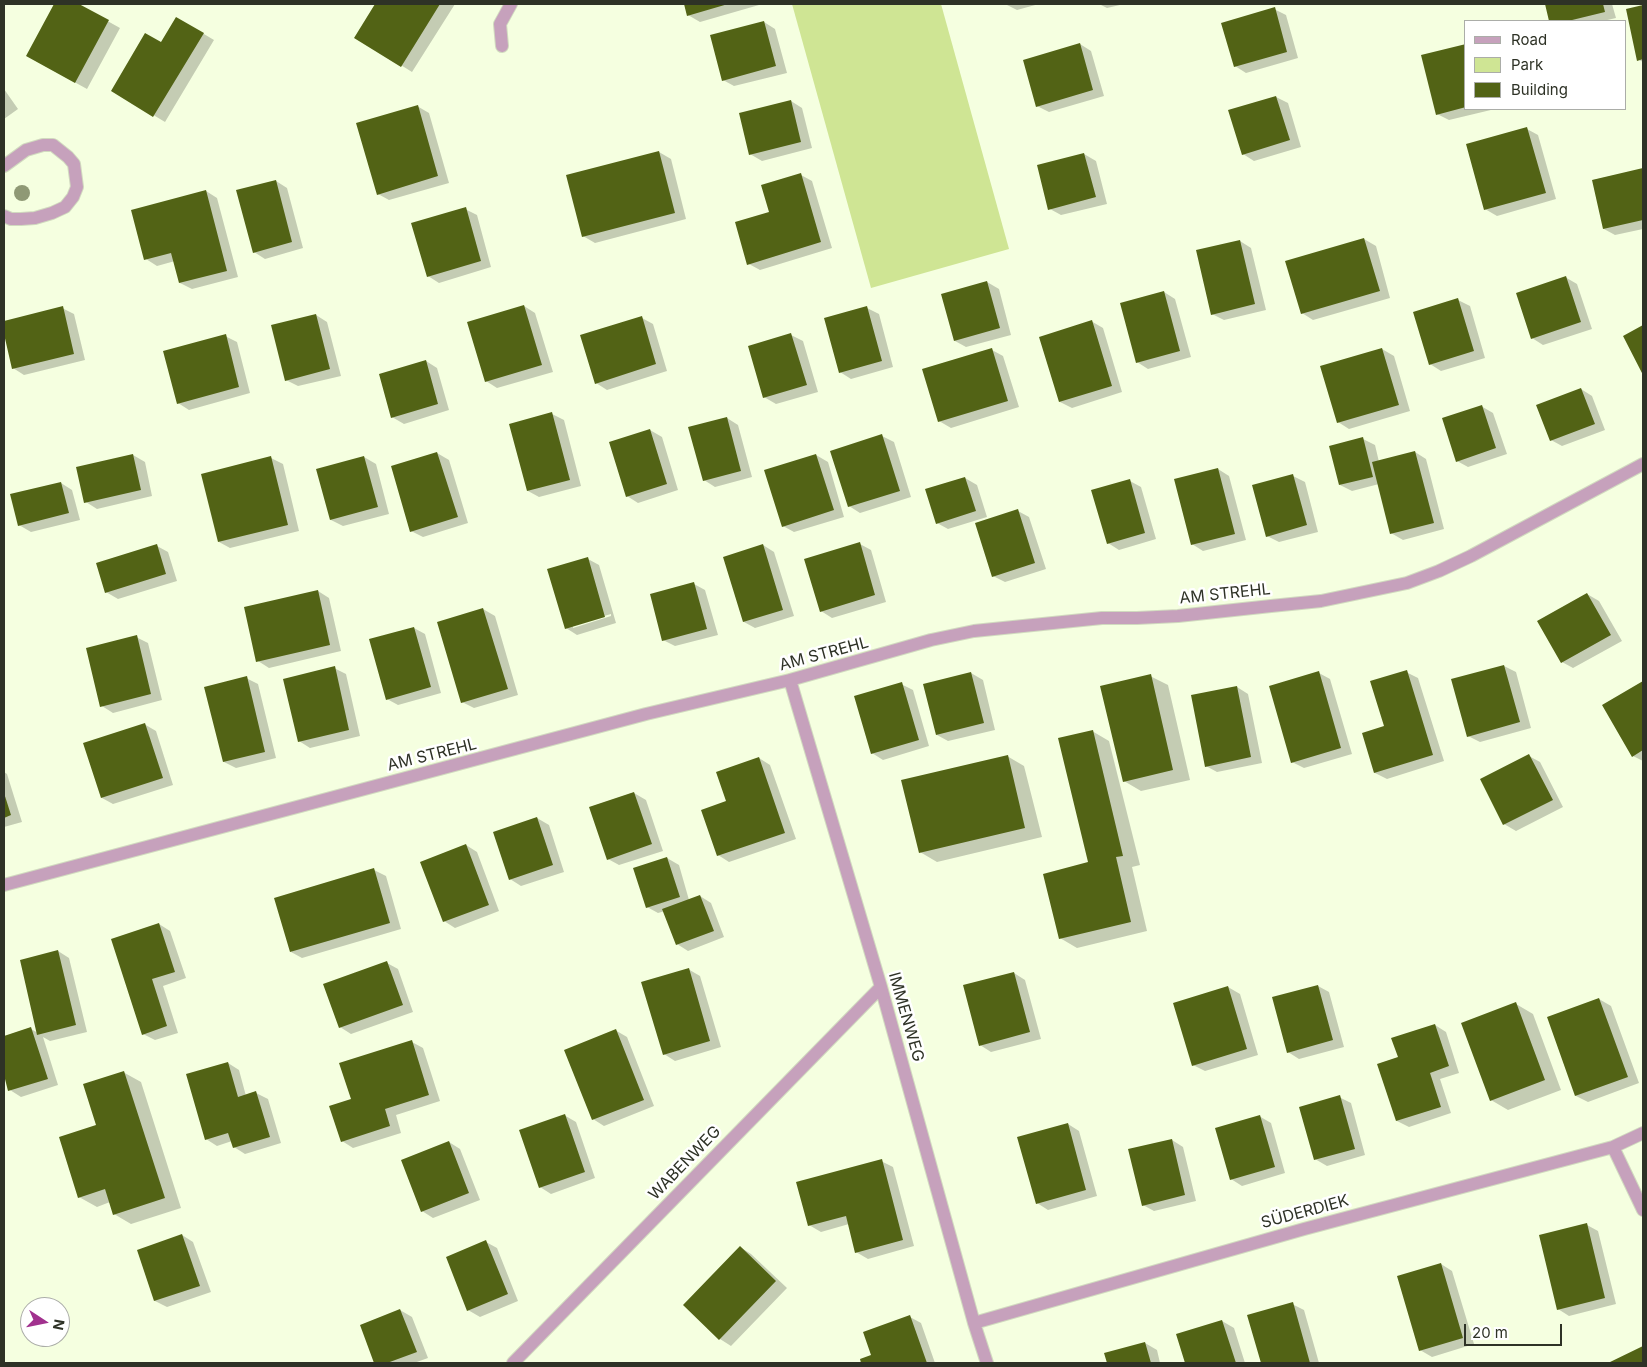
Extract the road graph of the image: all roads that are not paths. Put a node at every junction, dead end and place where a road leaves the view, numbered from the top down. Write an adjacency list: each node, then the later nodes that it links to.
1 (511, 4): 2 (street)
2 (502, 46)
3 (4, 166): 4 (street)
4 (4, 216)
5 (1643, 464): 6 (street, AM STREHL)
6 (790, 680): 7 (street, AM STREHL); 8 (street, IMMENWEG)
7 (4, 885)
8 (881, 987): 12 (street, IMMENWEG); 13 (street, WABENWEG)
9 (1643, 1133): 10 (street, SÜDERDIEK)
10 (1613, 1146): 11 (street); 12 (street, SÜDERDIEK)
11 (1643, 1210)
12 (974, 1323): 14 (street, IMMENWEG)
13 (513, 1363)
14 (987, 1363)

